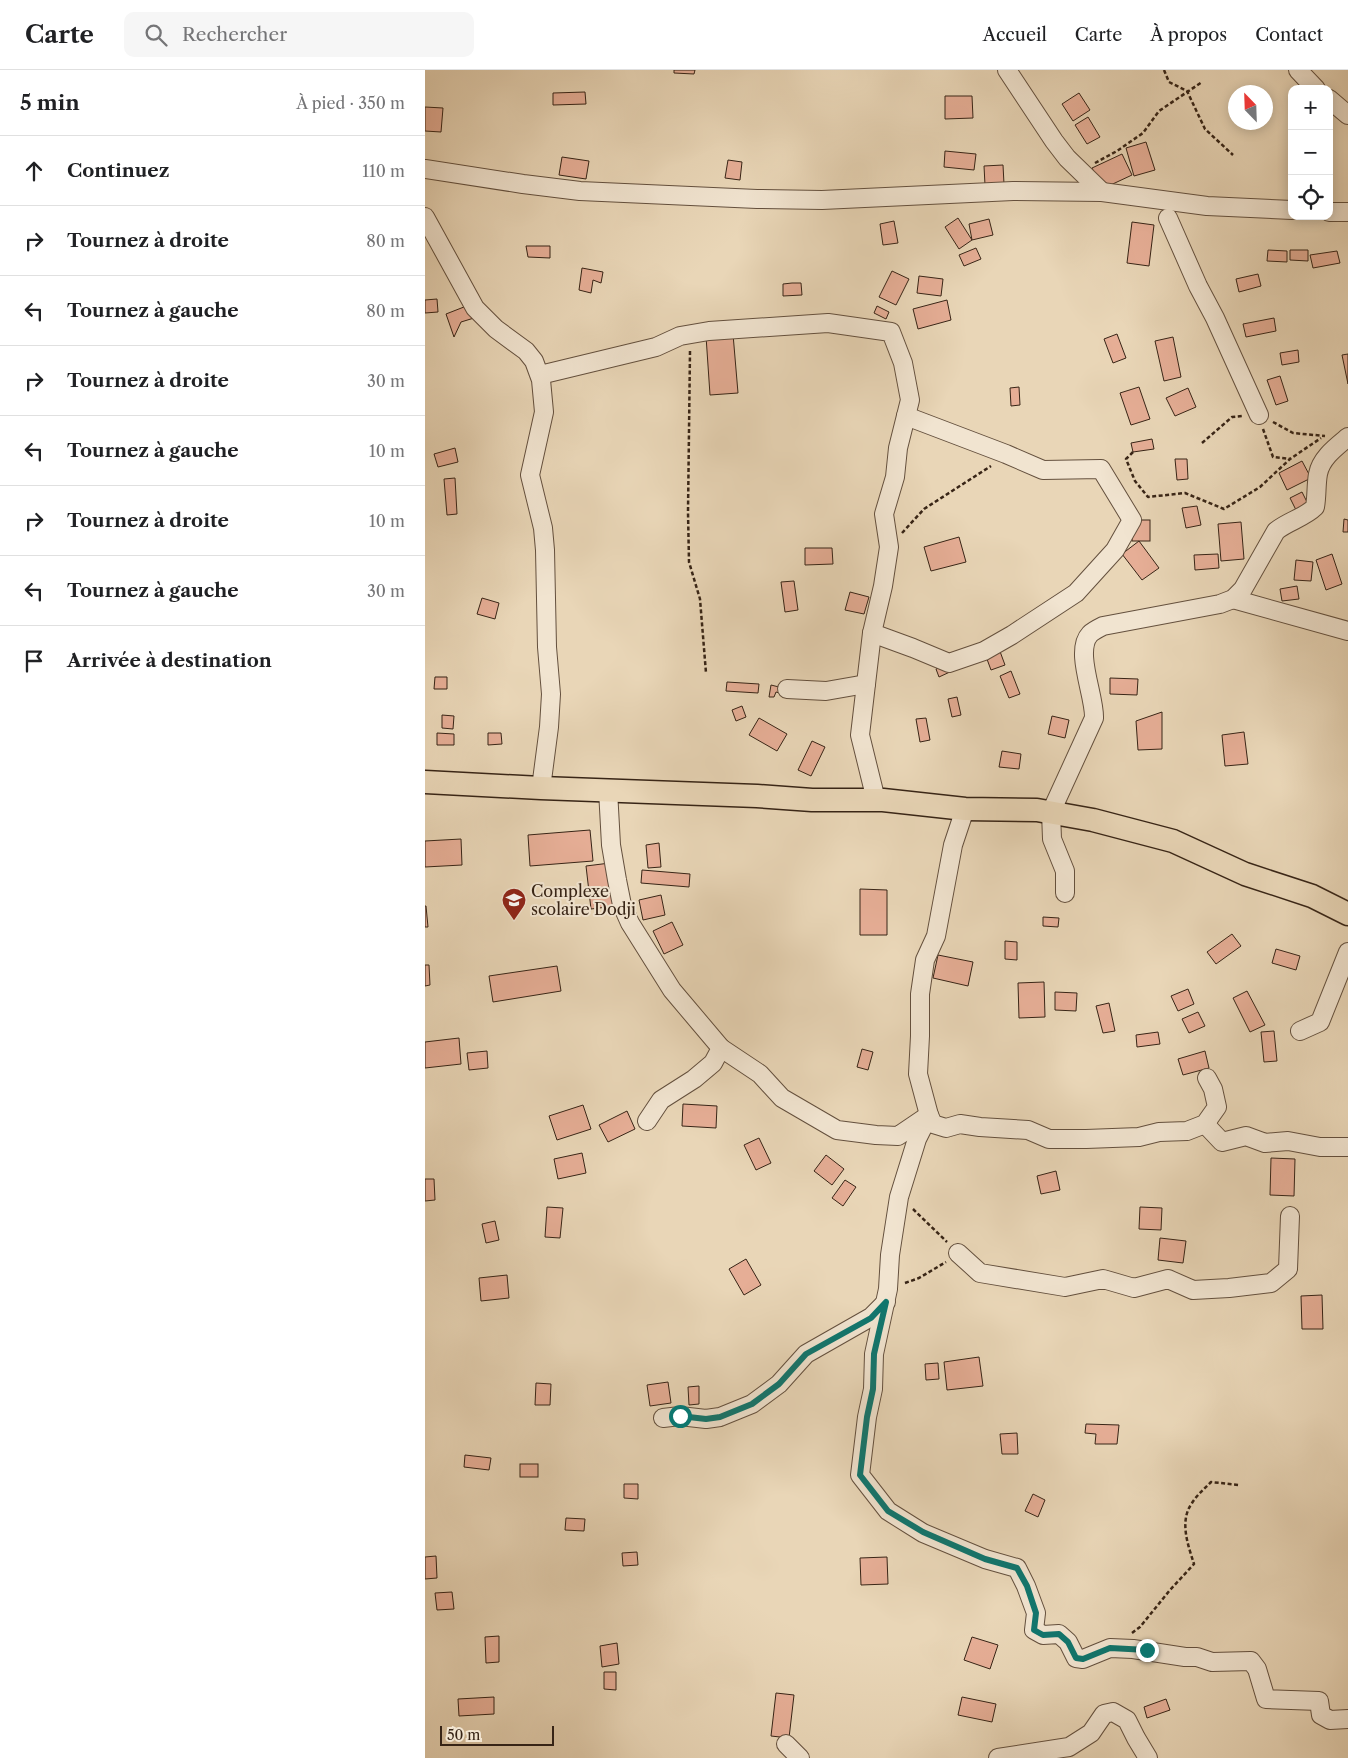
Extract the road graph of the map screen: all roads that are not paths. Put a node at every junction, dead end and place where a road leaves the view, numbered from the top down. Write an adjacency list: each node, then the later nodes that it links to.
1 (1007, 70): 7 (street)
2 (1298, 70): 3 (street)
3 (1312, 85)
4 (1333, 102): 5 (street)
5 (1348, 115)
6 (425, 169): 7 (street)
7 (1102, 192): 8 (street)
8 (1288, 210)
9 (1333, 212): 10 (street)
10 (1348, 212)
11 (425, 217): 13 (street)
12 (1169, 218): 14 (street)
13 (540, 376): 15 (street); 23 (street)
14 (1259, 415)
15 (906, 416): 19 (street); 19 (street)
16 (1348, 437): 17 (street)
17 (1233, 599): 18 (street); 27 (street)
18 (1348, 631)
19 (872, 634): 20 (street)
20 (866, 684): 21 (street); 25 (street)
21 (787, 689)
22 (425, 782): 23 (main road)
23 (541, 788): 24 (main road)
24 (608, 790): 25 (main road); 32 (street)
25 (876, 800): 26 (main road)
26 (965, 808): 27 (main road); 34 (street)
27 (1051, 812): 28 (street); 29 (main road)
28 (1065, 894)
29 (1348, 914)
30 (1348, 952): 31 (street)
31 (1300, 1031)
32 (721, 1048): 34 (street); 35 (street)
33 (1207, 1078): 36 (street)
34 (929, 1115): 36 (street); 40 (street)
35 (647, 1121)
36 (1205, 1124): 37 (street)
37 (1348, 1146)
38 (1289, 1216): 39 (street)
39 (958, 1253)
40 (887, 1296): 41 (street); 42 (street)
41 (663, 1418)
42 (1348, 1719)
43 (786, 1744): 44 (street)
44 (800, 1758)
45 (998, 1758): 46 (street)
46 (1148, 1758)

